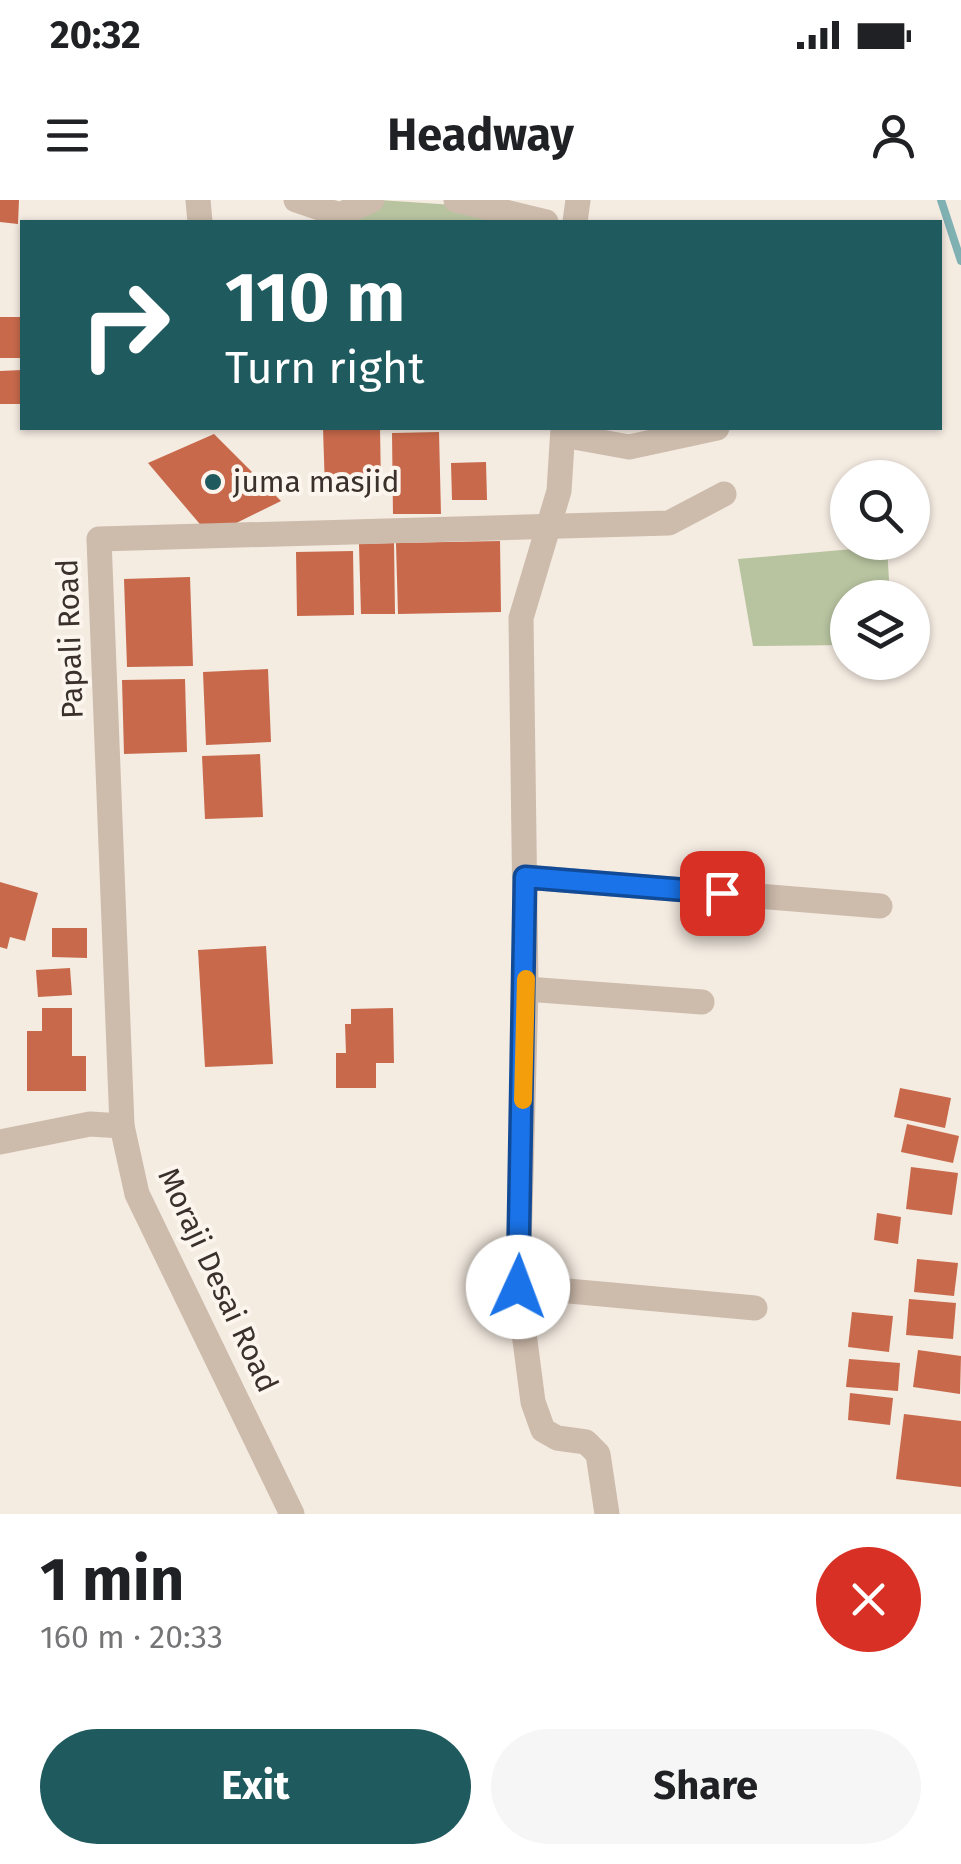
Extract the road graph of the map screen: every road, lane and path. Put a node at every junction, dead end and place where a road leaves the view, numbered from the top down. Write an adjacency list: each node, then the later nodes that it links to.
1 (296, 200): 2 (street)
2 (372, 200)
3 (456, 200): 4 (street)
4 (538, 220)
5 (708, 430): 6 (street)
6 (563, 431): 8 (street)
7 (724, 494): 8 (street)
8 (550, 526): 9 (street); 13 (street, Papali Road)
9 (525, 877): 10 (street); 11 (street)
10 (880, 906)
11 (526, 989): 12 (street); 16 (street)
12 (702, 1002)
13 (122, 1126): 14 (street); 18 (street, Moraji Desai Road)
14 (0, 1142)
15 (480, 1283): 16 (street)
16 (518, 1287): 17 (street); 19 (street)
17 (755, 1308)
18 (292, 1514)
19 (607, 1514)

